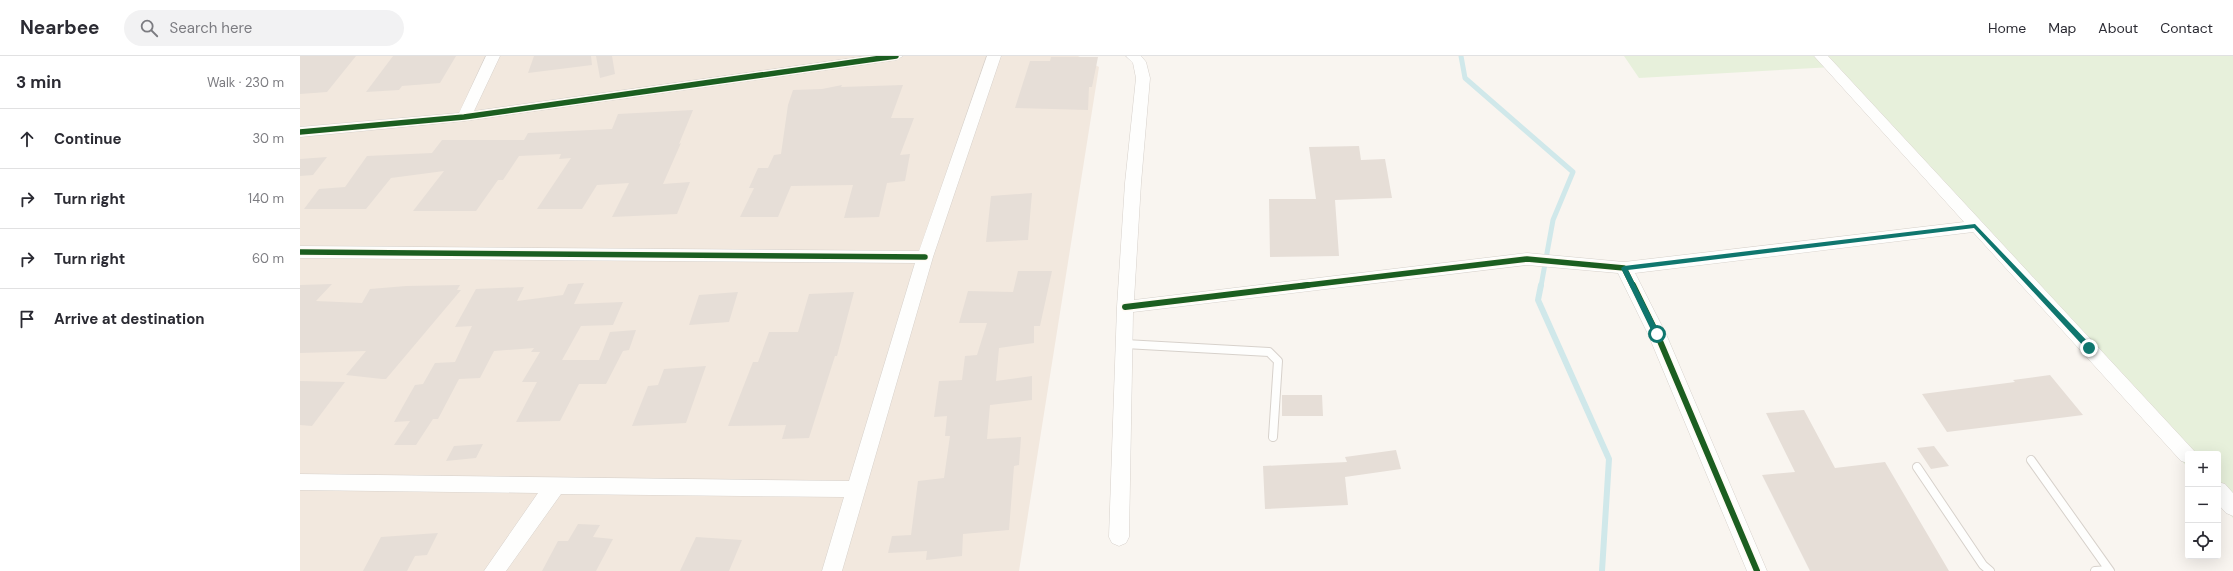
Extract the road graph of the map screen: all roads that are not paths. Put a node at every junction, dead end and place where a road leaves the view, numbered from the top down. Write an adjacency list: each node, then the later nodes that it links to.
1 (492, 56): 6 (street)
2 (896, 56): 6 (street)
3 (994, 56): 10 (street)
4 (1133, 56): 12 (street)
5 (1821, 56): 8 (street)
6 (464, 117): 7 (street)
7 (300, 132)
8 (1975, 226): 11 (street); 15 (street)
9 (300, 252): 10 (street)
10 (925, 258): 20 (street)
11 (1624, 268): 12 (street); 26 (street)
12 (1125, 307): 13 (street)
13 (1125, 344): 14 (lane); 23 (street)
14 (1273, 438)
15 (2185, 452)
16 (2031, 460): 29 (lane)
17 (1917, 467): 27 (lane)
18 (300, 482): 19 (street)
19 (555, 486): 20 (street); 24 (street)
20 (855, 489): 25 (street)
21 (2221, 493): 22 (street)
22 (2233, 507)
23 (1119, 537)
24 (494, 571)
25 (832, 571)
26 (1757, 571)
27 (1990, 571)
28 (2095, 571): 29 (lane)
29 (2109, 571)

